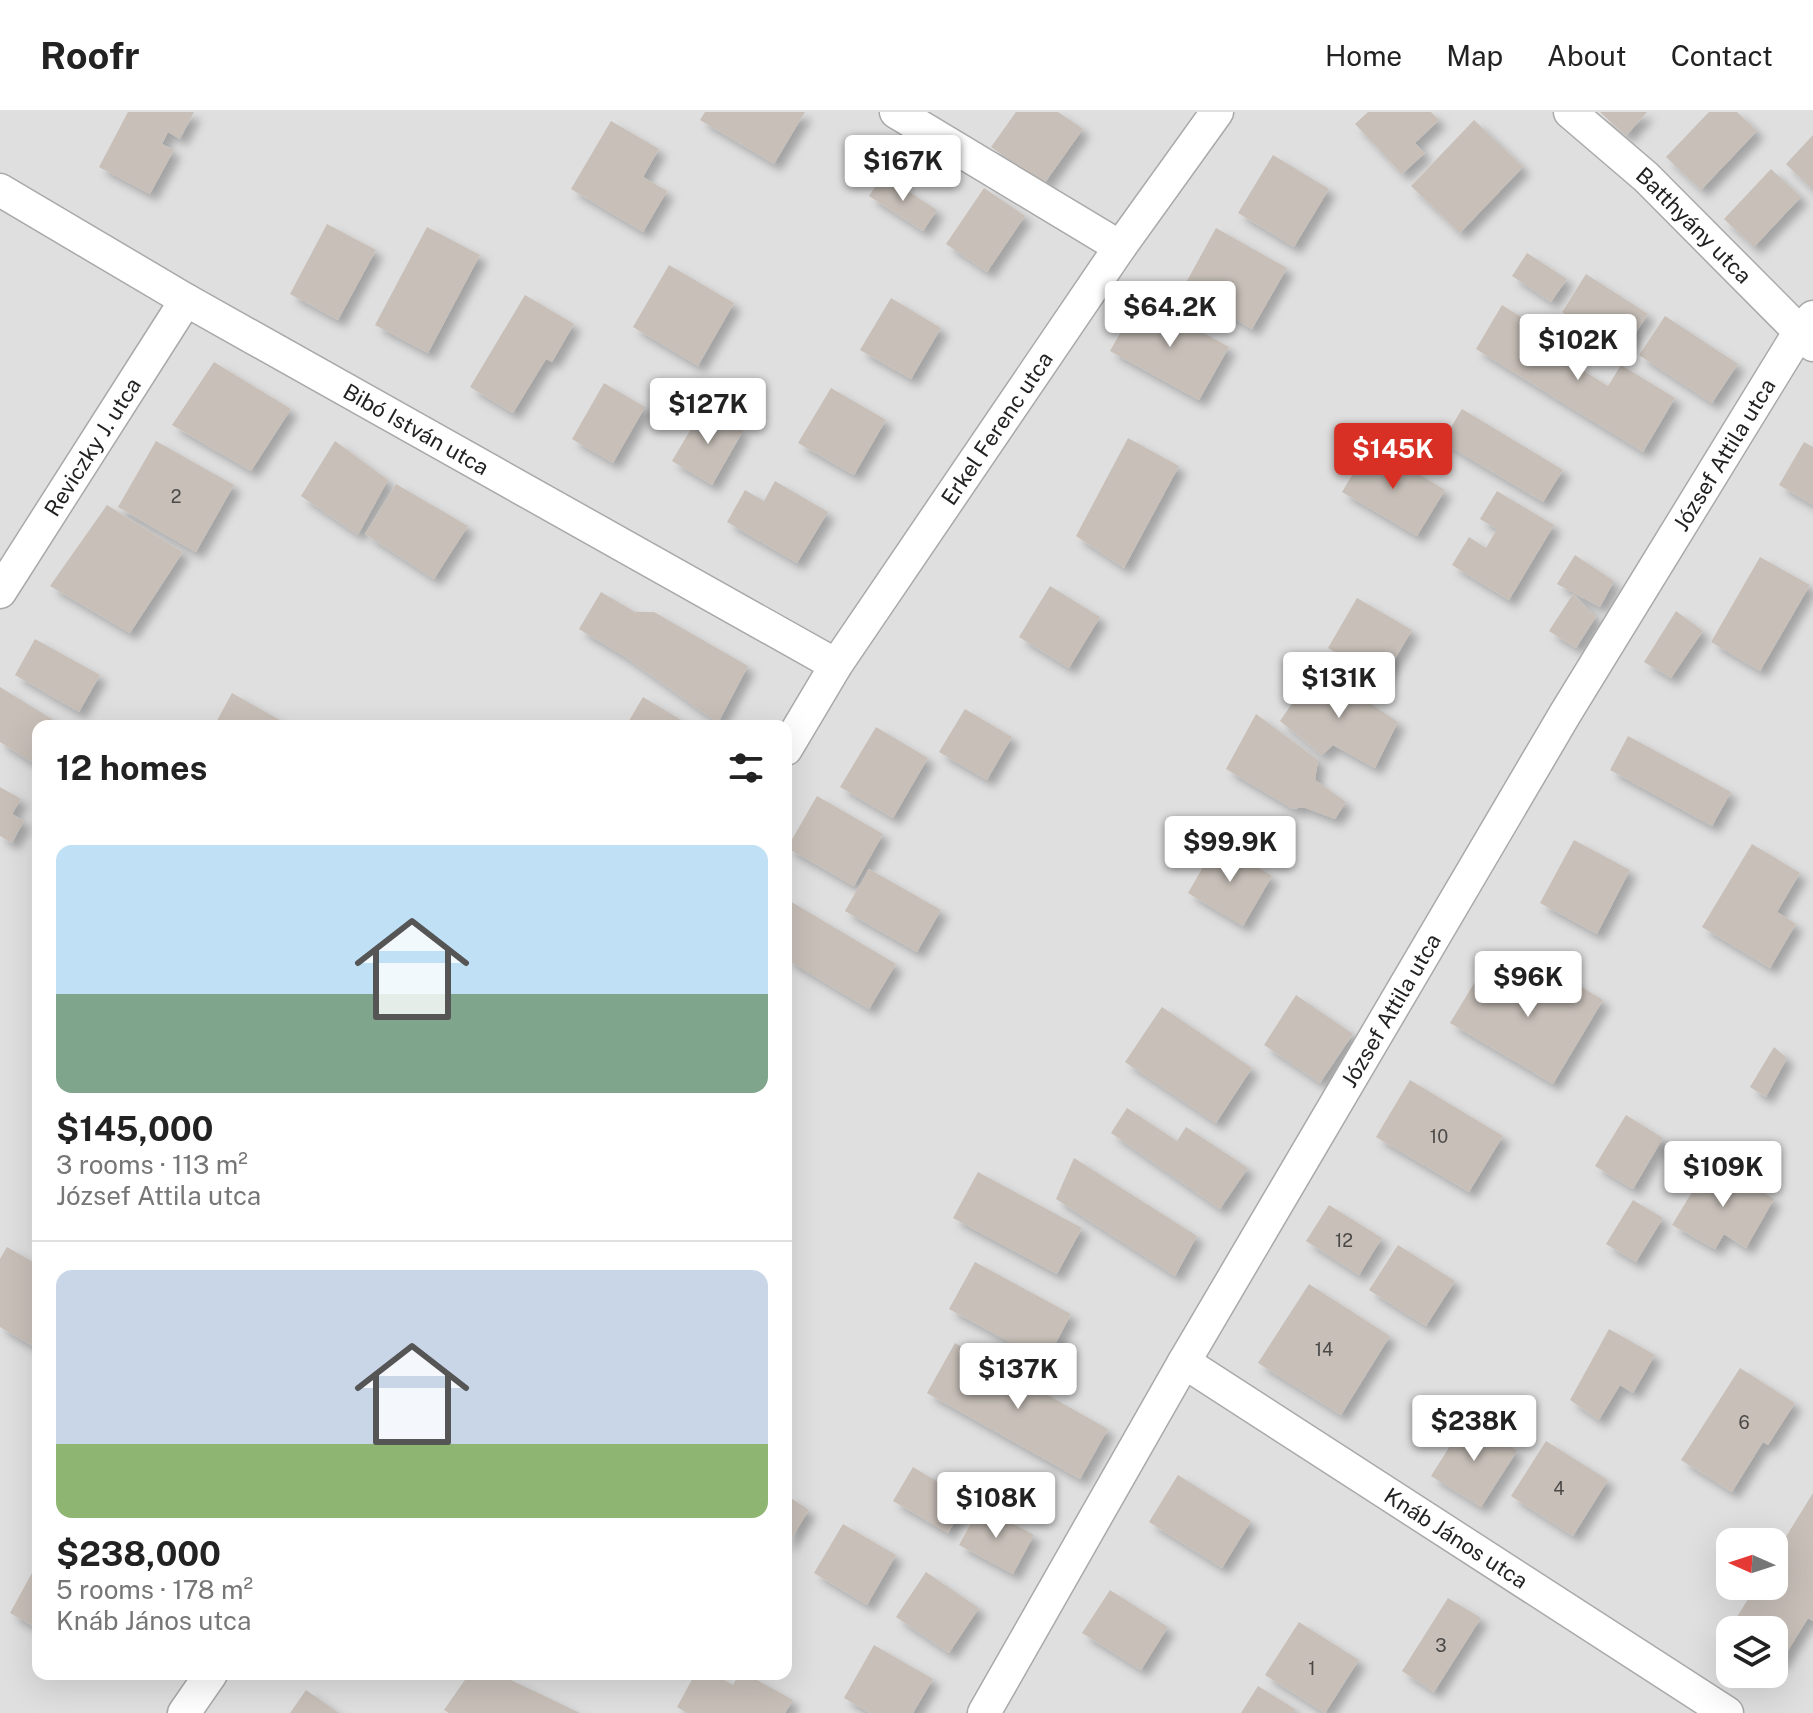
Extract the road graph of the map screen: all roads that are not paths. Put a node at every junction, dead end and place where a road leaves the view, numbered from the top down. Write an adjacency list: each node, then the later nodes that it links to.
1 (896, 112): 5 (street)
2 (1217, 112): 5 (street, Erkel Ferenc utca)
3 (1570, 112): 7 (street, Batthyány utca)
4 (0, 190): 6 (street, Bibó István utca)
5 (1120, 247): 9 (street, Erkel Ferenc utca)
6 (186, 300): 8 (street, Reviczky J. utca); 9 (street, Bibó István utca)
7 (1809, 331): 11 (street, József Attila utca)
8 (0, 592)
9 (836, 665): 10 (street, Erkel Ferenc utca)
10 (792, 739)
11 (1184, 1362): 14 (street, József Attila utca); 15 (street, Knáb János utca)
12 (207, 1680): 13 (street)
13 (184, 1713)
14 (984, 1713)
15 (1727, 1713)

